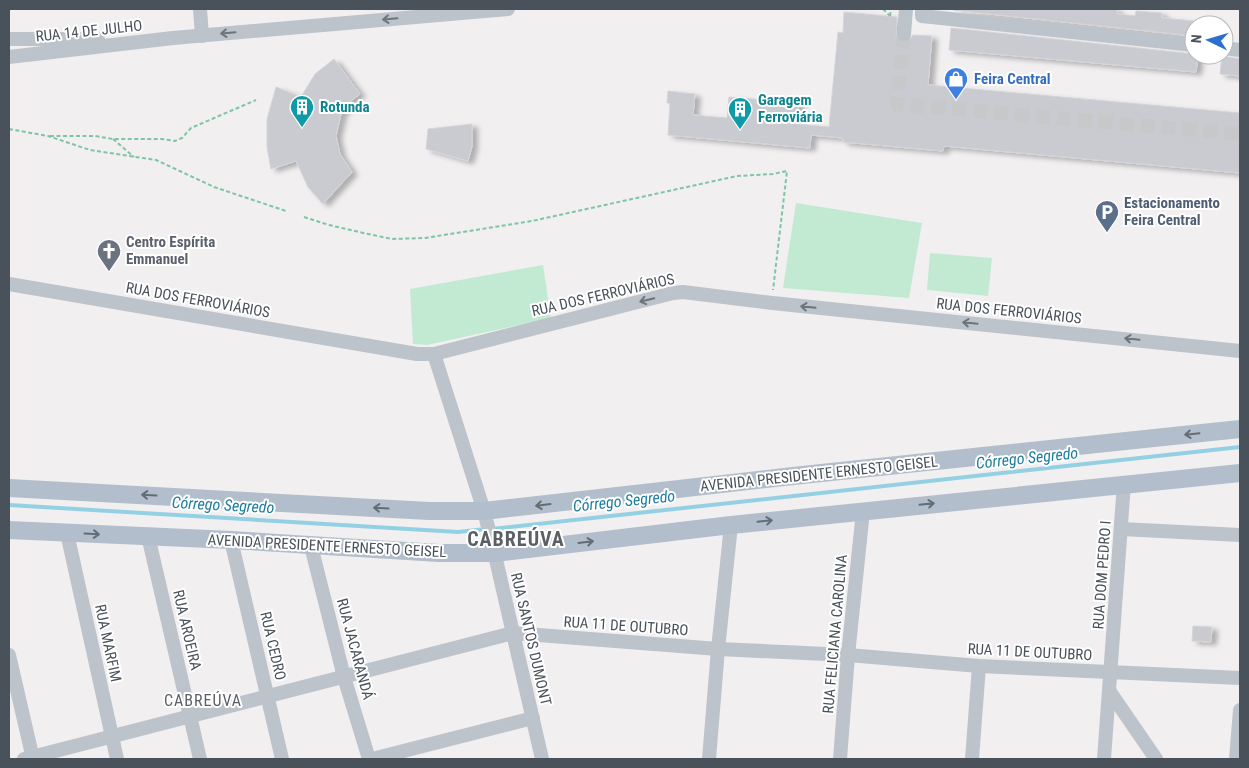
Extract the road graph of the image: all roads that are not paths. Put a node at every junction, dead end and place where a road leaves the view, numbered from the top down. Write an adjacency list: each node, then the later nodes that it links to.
1 (200, 9): 8 (street)
2 (508, 9): 5 (street, RUA 14 DE JULHO)
3 (906, 9): 7 (street)
4 (922, 9): 11 (street)
5 (486, 10): 6 (street, RUA 14 DE JULHO, one-way to 6)
6 (344, 16): 8 (street, RUA 14 DE JULHO, one-way to 8)
7 (904, 34)
8 (202, 36): 9 (street, RUA 14 DE JULHO)
9 (173, 38): 10 (street, RUA 14 DE JULHO); 12 (street, RUA 14 DE JULHO)
10 (9, 39)
11 (1184, 44)
12 (9, 57)
13 (9, 284): 15 (street, RUA DOS FERROVIÁRIOS)
14 (1240, 351): 15 (street, RUA DOS FERROVIÁRIOS, one-way to 15)
15 (434, 354): 21 (street, RUA SANTOS DUMONT)
16 (1240, 429): 21 (main road, AVENIDA PRESIDENTE ERNESTO GEISEL, one-way to 21)
17 (1240, 473): 18 (main road, AVENIDA PRESIDENTE ERNESTO GEISEL)
18 (1124, 483): 20 (main road, AVENIDA PRESIDENTE ERNESTO GEISEL, one-way to 18); 23 (street, RUA DOM PEDRO I)
19 (9, 488): 21 (main road, AVENIDA PRESIDENTE ERNESTO GEISEL, one-way to 19)
20 (863, 511): 22 (main road, AVENIDA PRESIDENTE ERNESTO GEISEL, one-way to 20); 34 (street, RUA FELICIANA CAROLINA)
21 (484, 514): 30 (street, RUA SANTOS DUMONT)
22 (731, 525): 30 (main road, AVENIDA PRESIDENTE ERNESTO GEISEL, one-way to 22); 32 (street)
23 (1121, 529): 26 (street); 36 (street, RUA DOM PEDRO I)
24 (9, 530): 25 (main road, AVENIDA PRESIDENTE ERNESTO GEISEL)
25 (67, 533): 27 (main road, AVENIDA PRESIDENTE ERNESTO GEISEL, one-way to 27); 44 (street, RUA MARFIM)
26 (1240, 535)
27 (148, 536): 28 (main road, AVENIDA PRESIDENTE ERNESTO GEISEL); 42 (street, RUA AROEIRA)
28 (231, 540): 29 (main road, AVENIDA PRESIDENTE ERNESTO GEISEL); 40 (street, RUA CEDRO)
29 (311, 546): 30 (main road, AVENIDA PRESIDENTE ERNESTO GEISEL); 37 (street, RUA JACARANDÁ)
30 (494, 552): 31 (street, RUA SANTOS DUMONT)
31 (513, 634): 32 (street, RUA 11 DE OUTUBRO); 37 (street, RUA 11 DE OUTUBRO); 43 (street, RUA SANTOS DUMONT)
32 (718, 649): 34 (street, RUA 11 DE OUTUBRO); 51 (street)
33 (9, 655): 45 (street)
34 (848, 655): 35 (street, RUA 11 DE OUTUBRO); 52 (street, RUA FELICIANA CAROLINA)
35 (979, 666): 36 (street, RUA 11 DE OUTUBRO); 53 (street)
36 (1111, 673): 38 (street, RUA 11 DE OUTUBRO); 39 (street, RUA DOM PEDRO I)
37 (344, 677): 40 (street, RUA 11 DE OUTUBRO); 49 (street, RUA JACARANDÁ)
38 (1240, 678)
39 (1110, 692): 54 (street, RUA DOM PEDRO I); 55 (street)
40 (268, 697): 42 (street, RUA 11 DE OUTUBRO); 48 (street, RUA CEDRO)
41 (1240, 710): 56 (street)
42 (190, 717): 44 (street, RUA 11 DE OUTUBRO); 47 (street, RUA AROEIRA)
43 (533, 718): 49 (street); 50 (street, RUA SANTOS DUMONT)
44 (111, 737): 45 (street, RUA 11 DE OUTUBRO); 46 (street, RUA MARFIM)
45 (30, 759)
46 (117, 759)
47 (200, 759)
48 (282, 759)
49 (371, 759)
50 (542, 759)
51 (709, 759)
52 (840, 759)
53 (972, 759)
54 (1104, 759)
55 (1156, 759)
56 (1236, 759)

